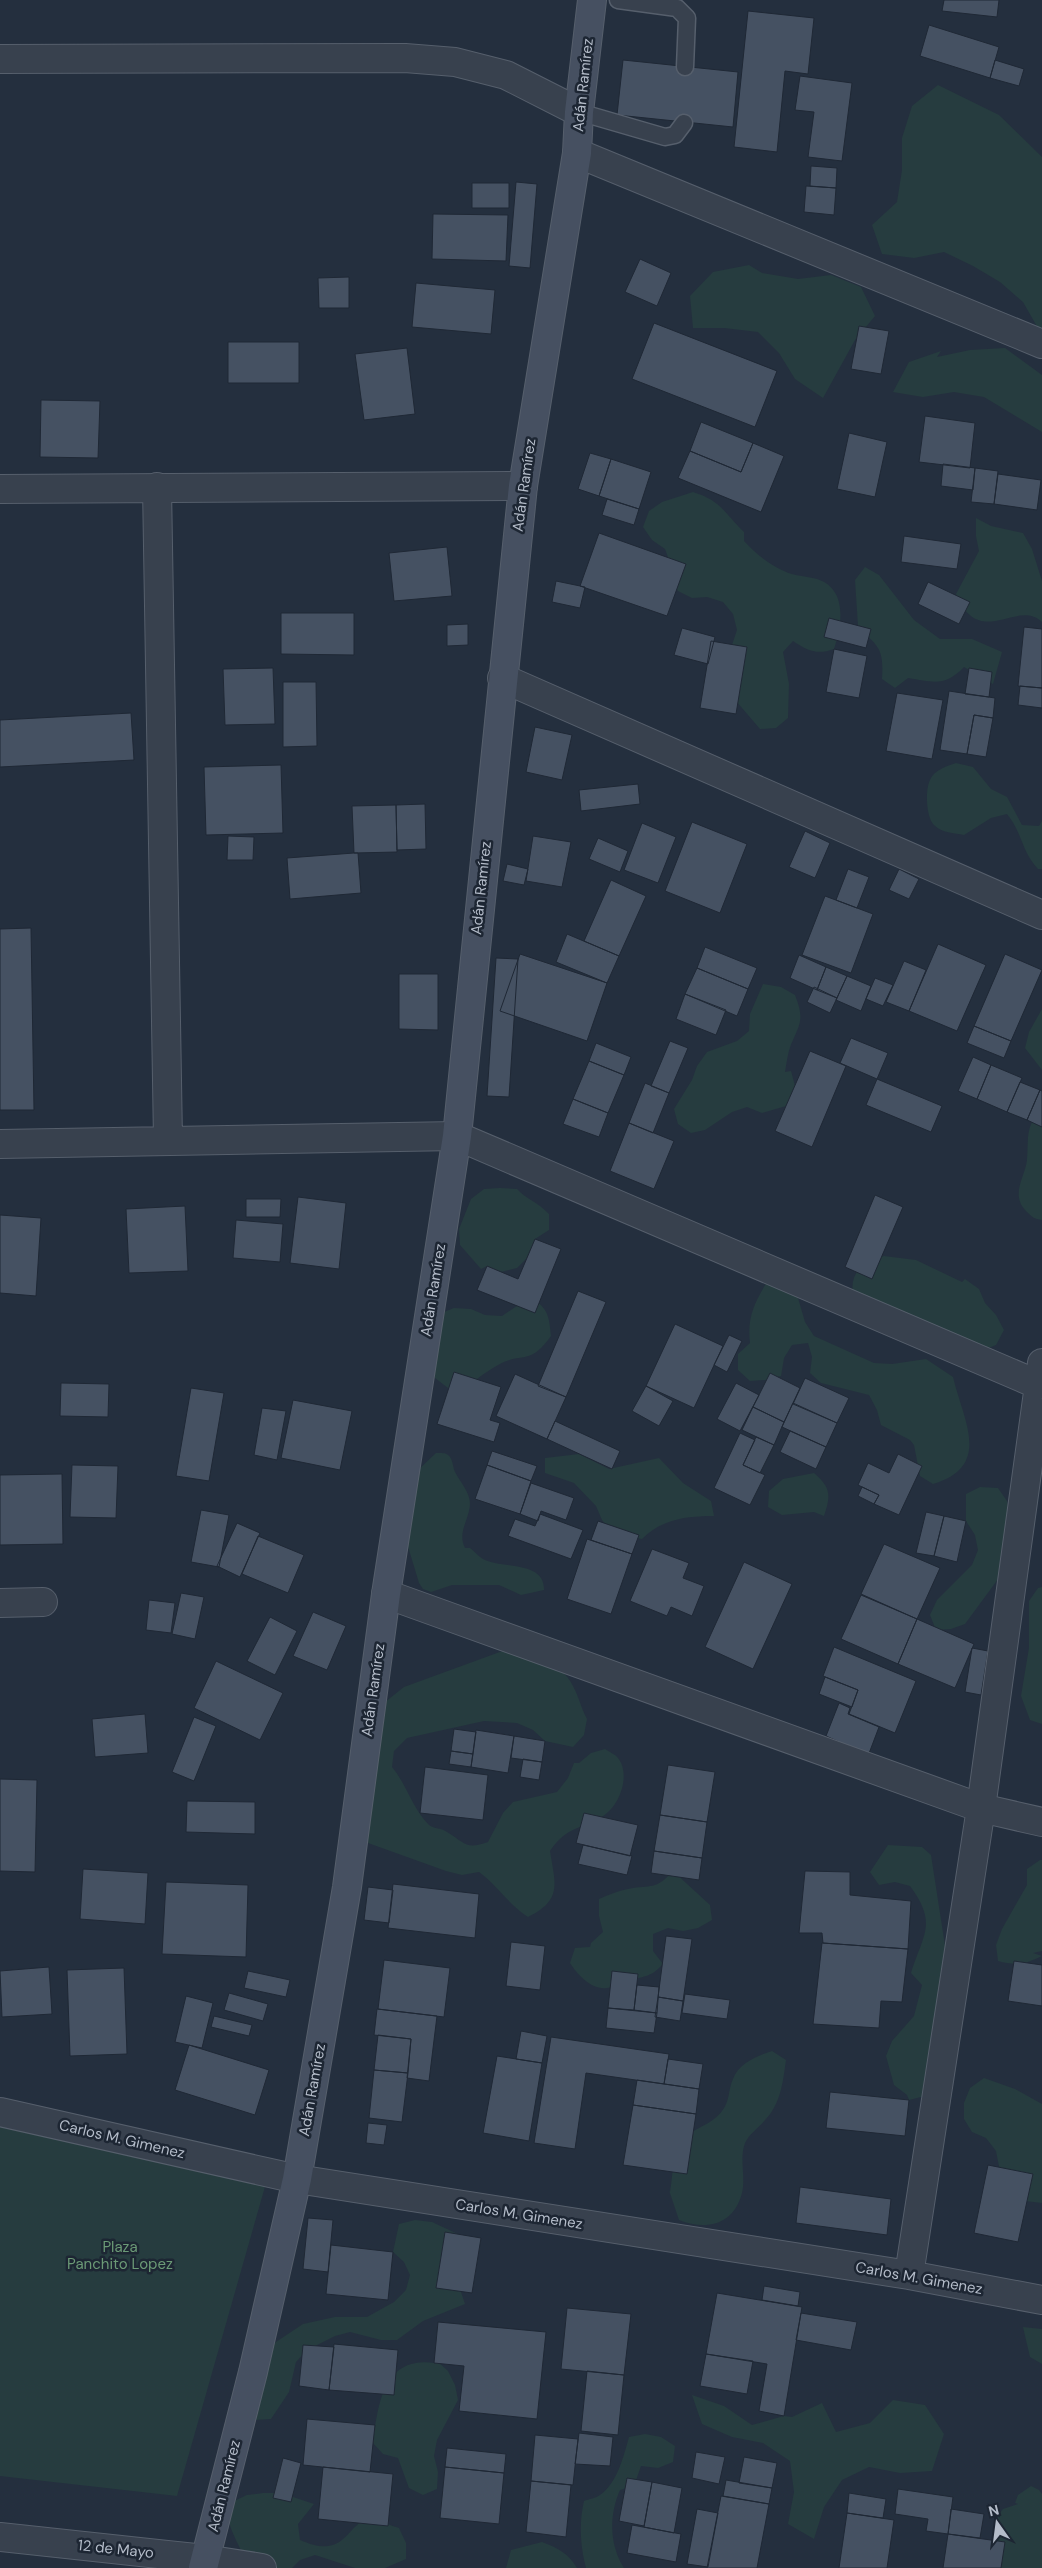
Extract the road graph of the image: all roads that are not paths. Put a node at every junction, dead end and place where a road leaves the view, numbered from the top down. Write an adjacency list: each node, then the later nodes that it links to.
1 (592, 0): 5 (street, Adán Ramírez)
2 (618, 0): 4 (lane)
3 (0, 59): 5 (street)
4 (686, 67)
5 (579, 112): 6 (lane); 7 (street, Adán Ramírez)
6 (684, 123)
7 (577, 153): 8 (street); 9 (street, Adán Ramírez)
8 (1042, 344)
9 (523, 486): 10 (street); 12 (street, Adán Ramírez)
10 (157, 487): 11 (street); 15 (street)
11 (0, 489)
12 (502, 678): 13 (street); 14 (street, Adán Ramírez)
13 (1042, 914)
14 (457, 1136): 15 (street); 17 (street); 18 (street, Adán Ramírez)
15 (168, 1140): 16 (street)
16 (0, 1144)
17 (1040, 1374): 21 (street)
18 (386, 1594): 21 (street); 24 (street, Adán Ramírez)
19 (43, 1602): 20 (street)
20 (0, 1603)
21 (981, 1808): 22 (street); 25 (street)
22 (1042, 1822)
23 (0, 2112): 24 (street, Carlos M. Gimenez)
24 (297, 2179): 25 (street, Carlos M. Gimenez); 28 (street, Adán Ramírez)
25 (909, 2275): 26 (street, Carlos M. Gimenez)
26 (1042, 2300)
27 (0, 2537): 28 (street, 12 de Mayo)
28 (204, 2564): 29 (street, 12 de Mayo)
29 (262, 2568)

